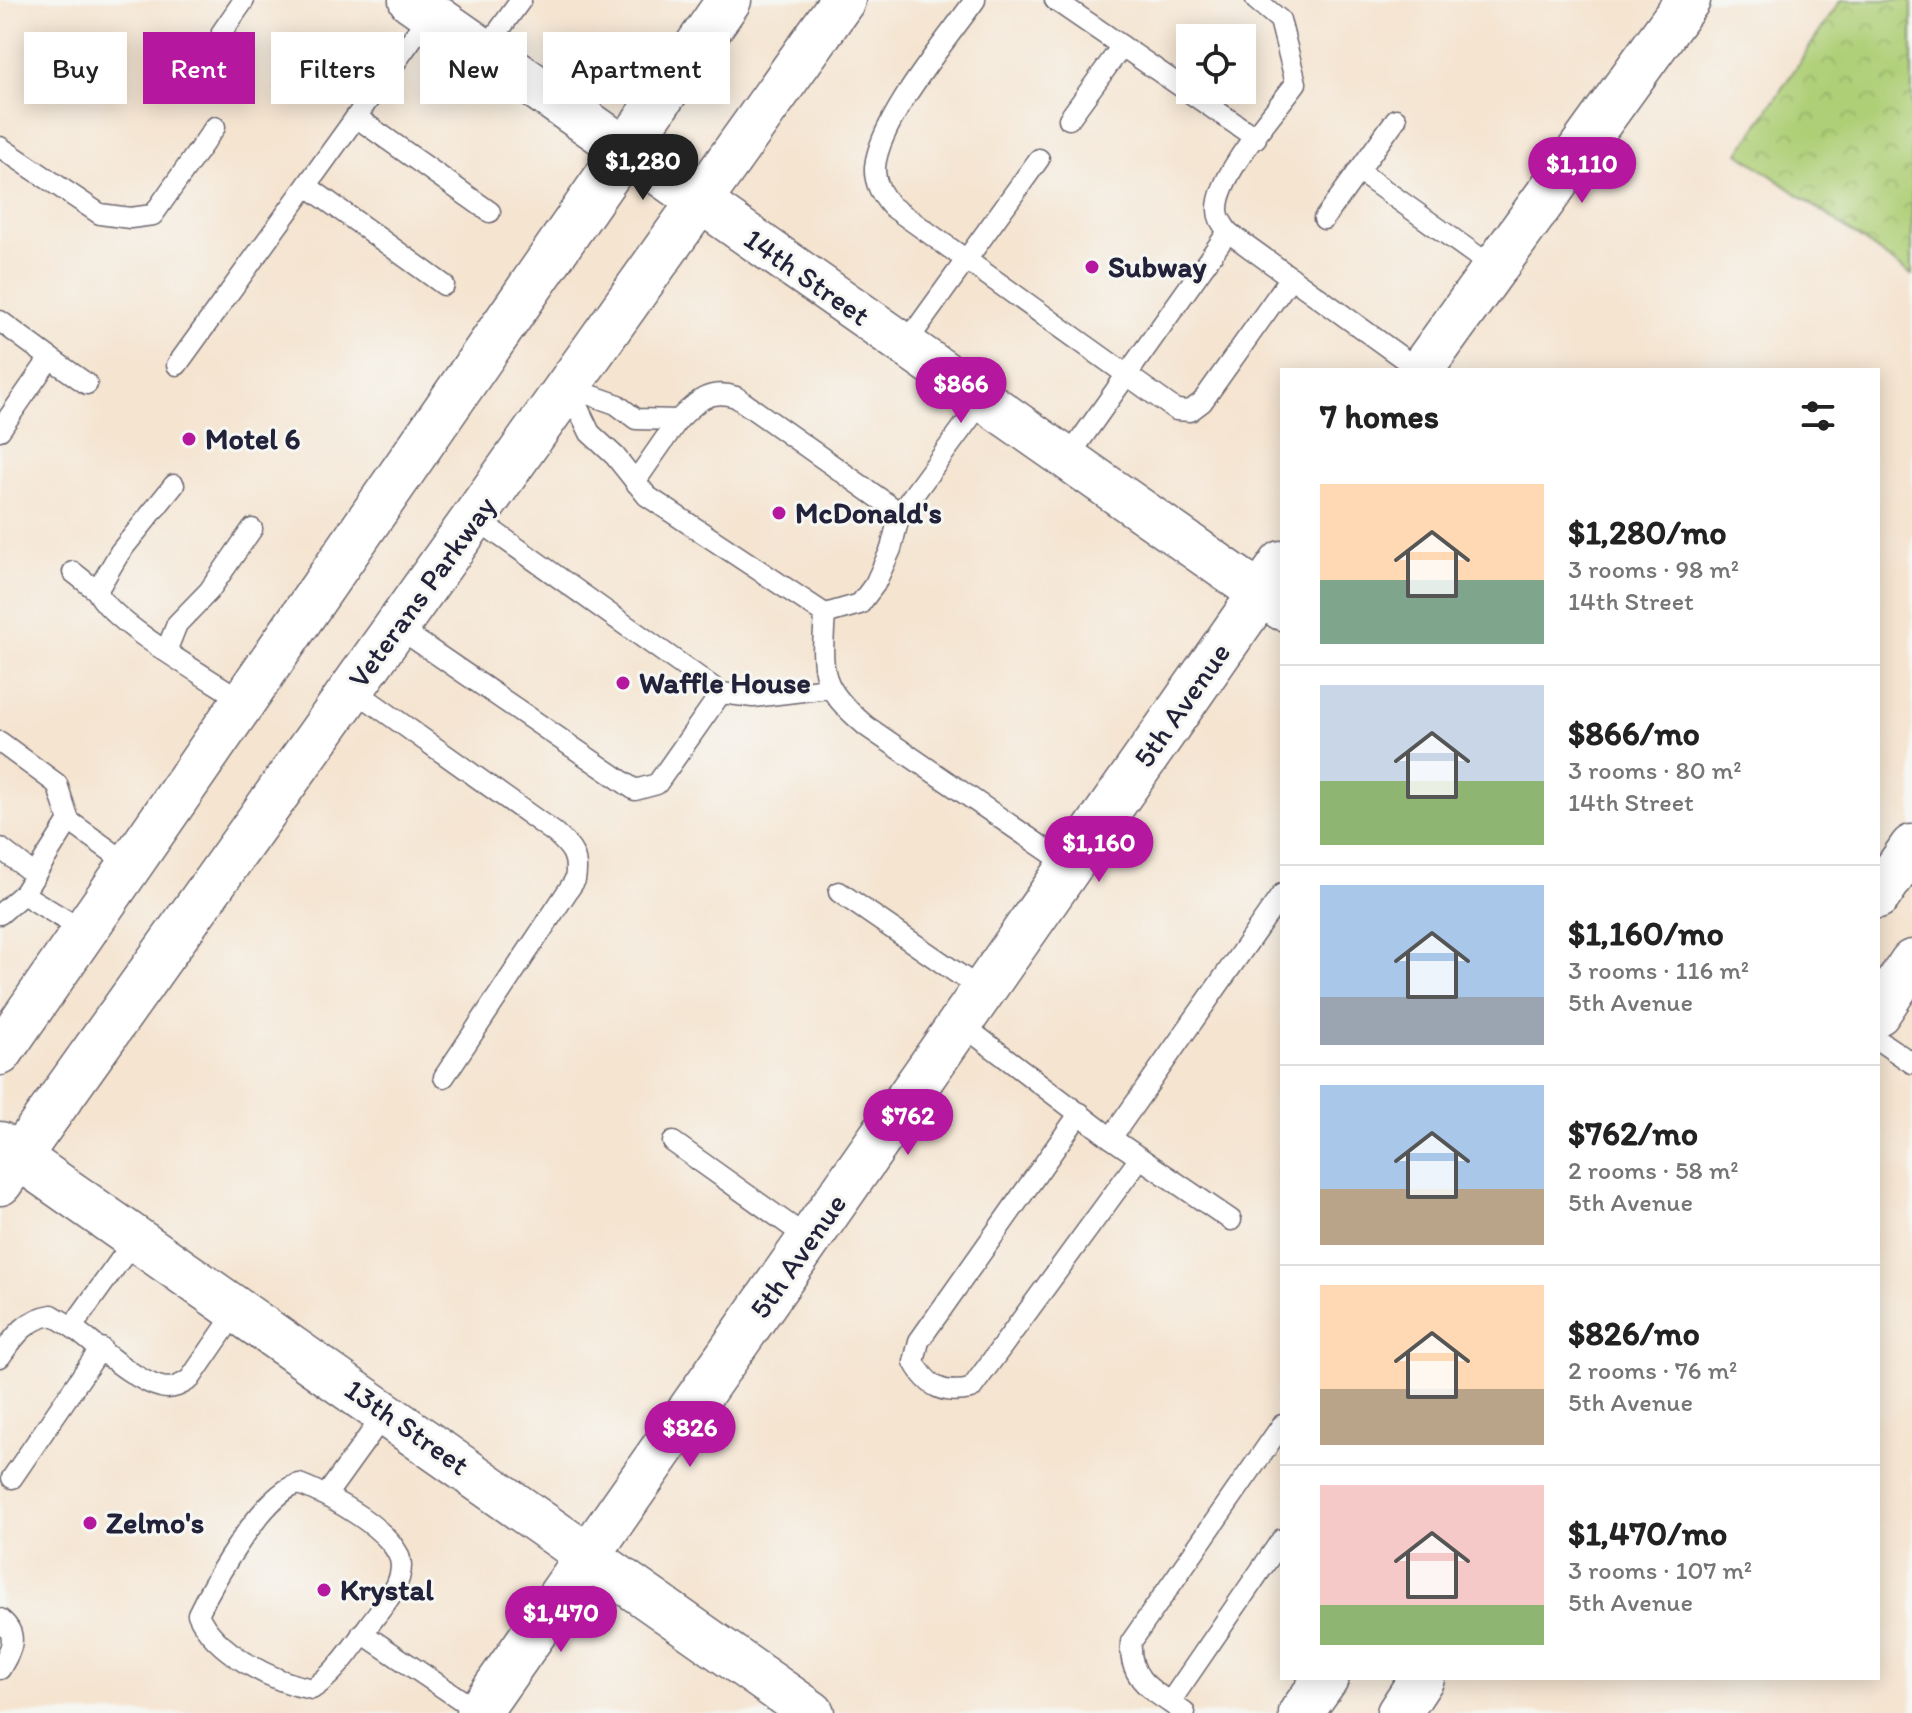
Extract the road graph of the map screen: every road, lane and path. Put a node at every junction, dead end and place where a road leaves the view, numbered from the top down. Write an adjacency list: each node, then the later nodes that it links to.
1 (244, 0): 10 (lane)
2 (521, 0): 12 (lane)
3 (727, 0): 21 (main road)
4 (843, 0): 25 (main road, Veterans Parkway)
5 (975, 0): 29 (lane)
6 (1055, 0): 13 (lane)
7 (1256, 0): 19 (lane)
8 (1688, 0): 30 (main road)
9 (420, 7): 11 (main road, 14th Street); 15 (lane)
10 (222, 32)
11 (456, 32)
12 (498, 32)
13 (1122, 46): 16 (lane); 19 (lane)
14 (527, 80): 21 (main road, 14th Street)
15 (356, 117): 24 (lane); 26 (lane)
16 (1069, 119)
17 (1396, 119): 23 (lane)
18 (215, 127): 20 (lane)
19 (1256, 138): 28 (lane)
20 (0, 147)
21 (624, 147): 25 (main road, 14th Street); 60 (main road)
22 (1039, 159): 29 (lane)
23 (1358, 171): 27 (lane); 30 (lane)
24 (307, 186): 32 (lane); 36 (lane)
25 (701, 202): 34 (street, 14th Street); 41 (main road, Veterans Parkway)
26 (490, 212)
27 (1324, 219)
28 (1228, 232): 31 (lane); 39 (lane)
29 (966, 260): 34 (lane); 39 (lane)
30 (1494, 268): 38 (main road)
31 (1291, 277): 37 (lane); 39 (lane)
32 (444, 285)
33 (0, 321): 35 (lane)
34 (904, 346): 42 (street, 14th Street)
35 (50, 358): 40 (lane); 44 (lane)
36 (177, 365)
37 (1417, 368)
38 (1421, 368)
39 (1126, 377): 45 (lane)
40 (87, 384)
41 (568, 387): 43 (lane); 46 (lane); 49 (main road, Veterans Parkway)
42 (983, 400): 45 (street, 14th Street); 48 (lane)
43 (678, 420): 46 (lane); 48 (lane)
44 (0, 430)
45 (1067, 459): 52 (street, 14th Street)
46 (635, 482): 54 (lane)
47 (174, 485): 53 (lane)
48 (900, 513): 54 (lane)
49 (475, 518): 55 (main road, Veterans Parkway); 59 (lane)
50 (252, 529): 56 (lane)
51 (73, 572): 53 (lane)
52 (1275, 588): 66 (main road, 5th Avenue)
53 (97, 591): 56 (lane)
54 (825, 614): 57 (lane)
55 (397, 627): 58 (main road, Veterans Parkway); 59 (lane)
56 (167, 649): 60 (lane)
57 (828, 688): 59 (lane); 66 (lane)
58 (353, 689): 80 (lane); 85 (main road, Veterans Parkway)
59 (721, 693)
60 (243, 701): 65 (main road)
61 (0, 742): 62 (lane)
62 (69, 821): 65 (lane); 67 (lane)
63 (1912, 847): 69 (main road)
64 (0, 848): 67 (lane)
65 (130, 865): 73 (main road)
66 (1070, 866): 75 (main road, 5th Avenue)
67 (35, 875): 70 (lane)
68 (839, 892): 75 (lane)
69 (1880, 893)
70 (23, 894): 72 (lane); 73 (lane)
71 (1280, 897): 82 (lane)
72 (0, 914)
73 (84, 931): 78 (main road)
74 (1912, 962): 76 (main road)
75 (972, 1007): 81 (lane); 88 (main road, 5th Avenue)
76 (1880, 1010)
77 (1880, 1041): 79 (lane)
78 (0, 1053)
79 (1912, 1063)
80 (444, 1077)
81 (1080, 1113): 82 (lane); 84 (lane)
82 (1111, 1138): 84 (lane)
83 (673, 1142): 88 (lane)
84 (1140, 1158): 86 (lane)
85 (6, 1161): 87 (main road, 13th Street)
86 (1231, 1220)
87 (136, 1238): 89 (main road, 13th Street); 90 (lane)
88 (809, 1239): 98 (main road, 5th Avenue)
89 (238, 1309): 91 (lane); 93 (main road, 13th Street)
90 (72, 1327): 91 (lane); 92 (lane)
91 (101, 1348): 95 (lane)
92 (0, 1357)
93 (386, 1412): 96 (lane); 98 (main road, 13th Street)
94 (1280, 1428): 104 (lane)
95 (12, 1478)
96 (327, 1494): 100 (lane); 100 (lane)
97 (1280, 1542): 104 (lane)
98 (589, 1555): 105 (main road, 5th Avenue); 106 (main road, 13th Street)
99 (0, 1619): 101 (lane)
100 (362, 1633): 105 (lane)
101 (0, 1669)
102 (1325, 1680): 107 (main road)
103 (1421, 1680): 108 (main road)
104 (1177, 1707)
105 (478, 1712)
106 (812, 1713)
107 (1301, 1713)
108 (1399, 1713)

